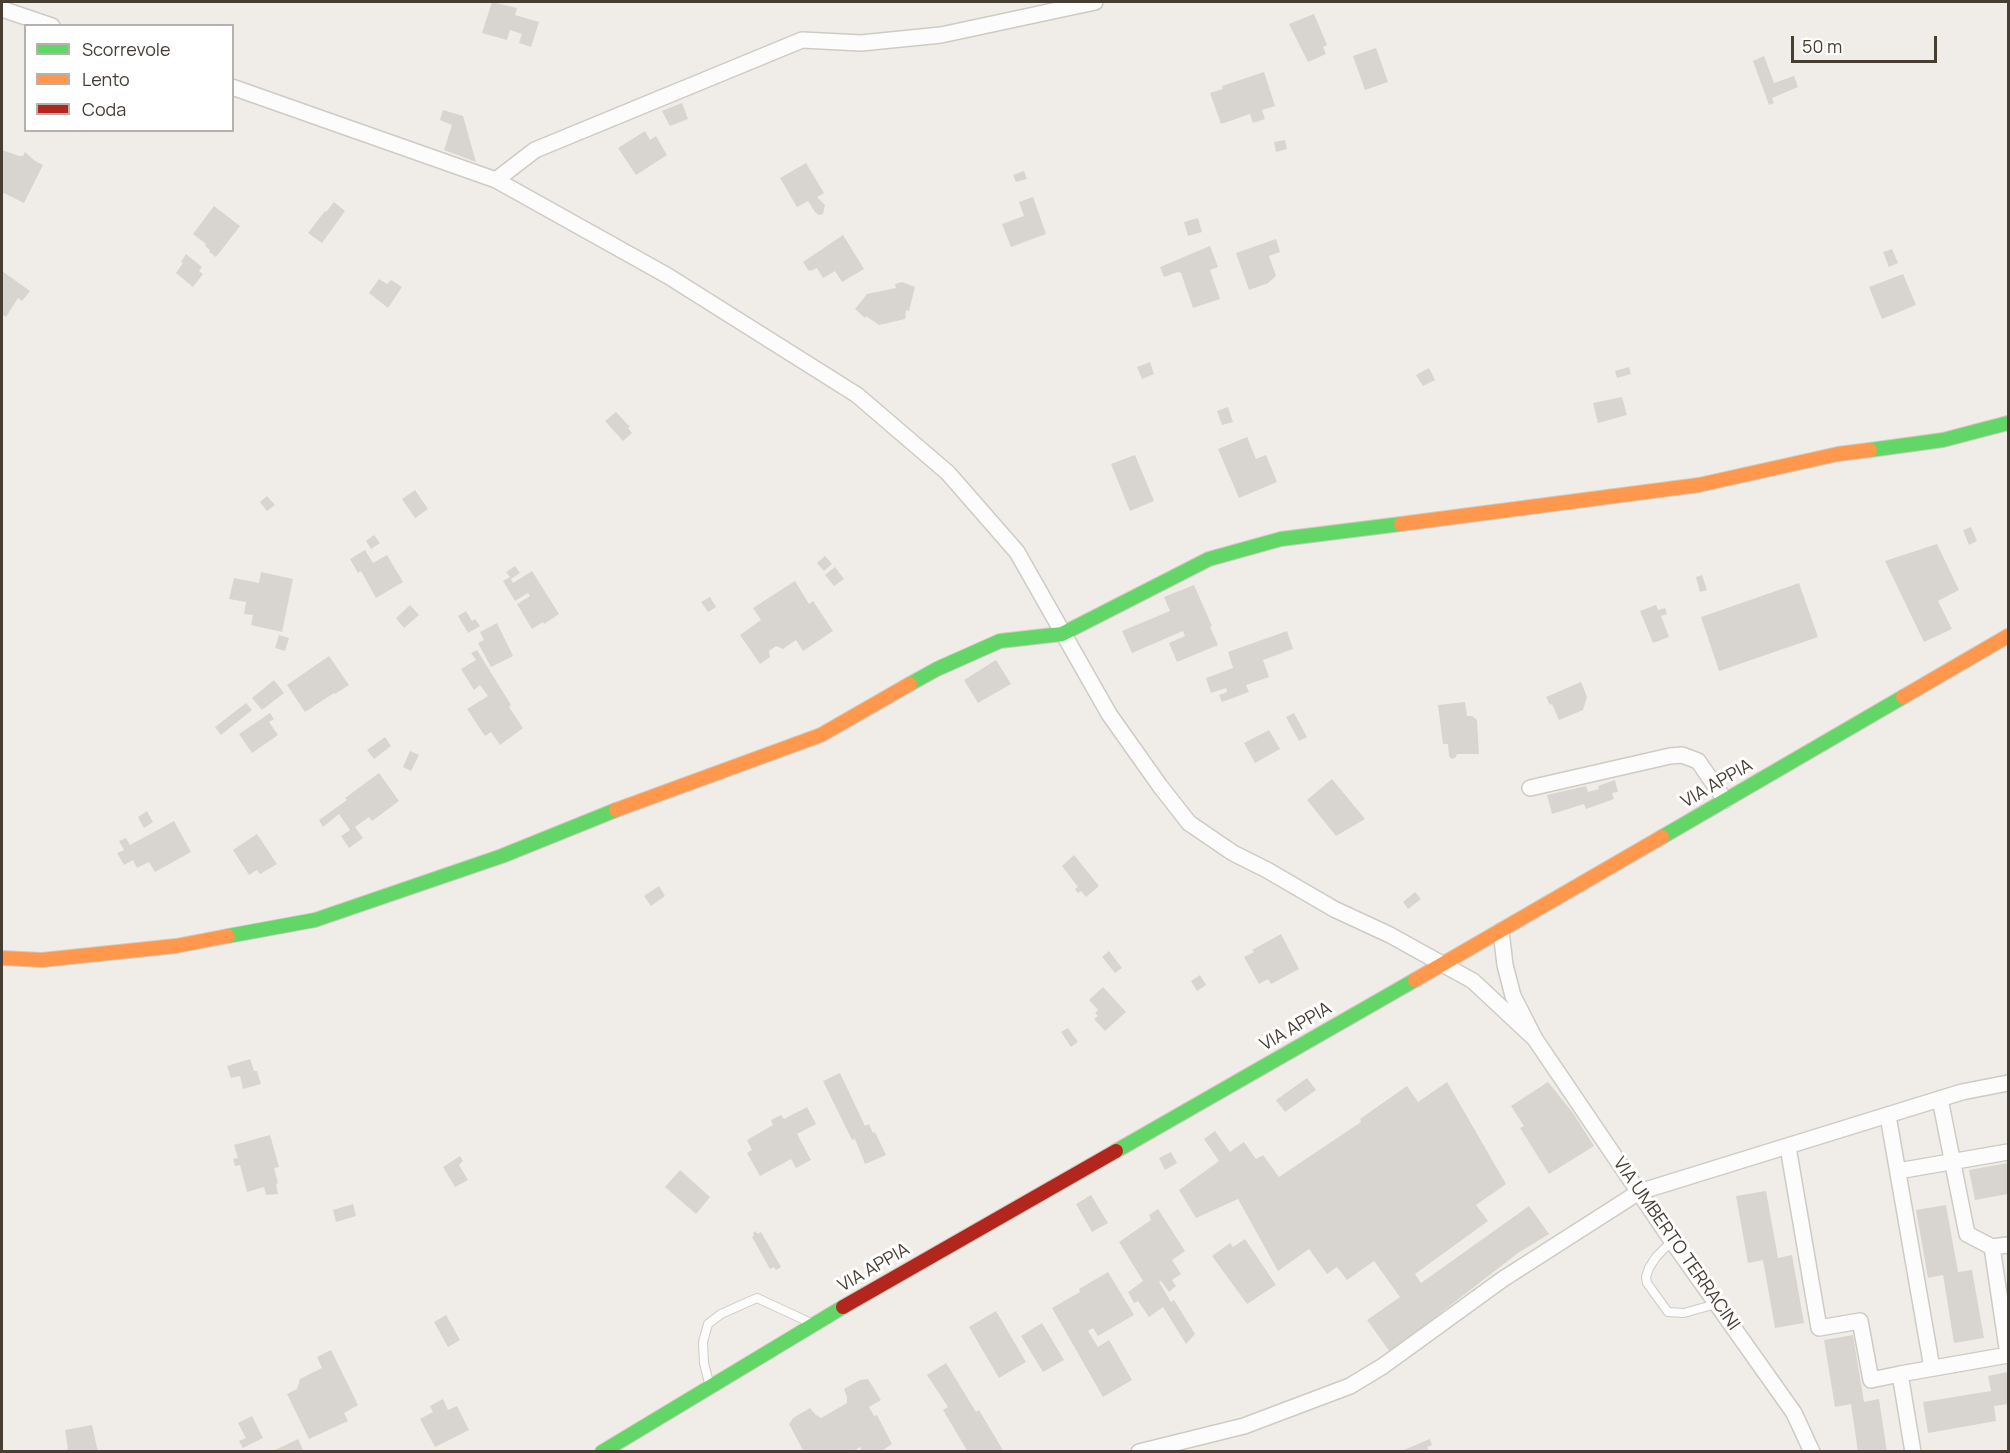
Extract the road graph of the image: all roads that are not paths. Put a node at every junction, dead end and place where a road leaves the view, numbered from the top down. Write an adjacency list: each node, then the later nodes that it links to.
1 (1095, 2): 5 (street)
2 (2, 9): 3 (street)
3 (46, 24)
4 (234, 88): 5 (street)
5 (495, 180): 7 (street)
6 (2008, 423): 7 (street)
7 (1062, 634): 12 (street); 13 (street)
8 (2008, 636): 10 (street, VIA APPIA)
9 (1530, 788): 10 (street)
10 (1725, 800): 11 (street, VIA APPIA)
11 (1501, 931): 13 (street, VIA APPIA); 14 (street)
12 (2, 958)
13 (1443, 964): 14 (street); 27 (street, VIA APPIA)
14 (1535, 1039): 22 (street, VIA UMBERTO TERRACINI)
15 (2008, 1083): 16 (street)
16 (1940, 1099): 17 (street); 20 (street)
17 (1888, 1116): 18 (street); 21 (street)
18 (1788, 1147): 22 (street); 30 (street)
19 (2008, 1152): 20 (street)
20 (1953, 1162): 21 (street); 25 (street)
21 (1898, 1171): 29 (street)
22 (1639, 1192): 23 (street, VIA UMBERTO TERRACINI); 33 (street)
23 (1672, 1241): 26 (street, VIA UMBERTO TERRACINI); 26 (lane)
24 (2008, 1245): 25 (street)
25 (1992, 1247): 28 (street)
26 (1716, 1304): 34 (street, VIA UMBERTO TERRACINI)
27 (813, 1324): 31 (street, VIA APPIA); 31 (lane)
28 (2008, 1355): 29 (street)
29 (1932, 1368): 30 (street)
30 (1900, 1374): 35 (street)
31 (710, 1386): 32 (street, VIA APPIA)
32 (602, 1452)
33 (1139, 1452)
34 (1812, 1452)
35 (1913, 1452)

